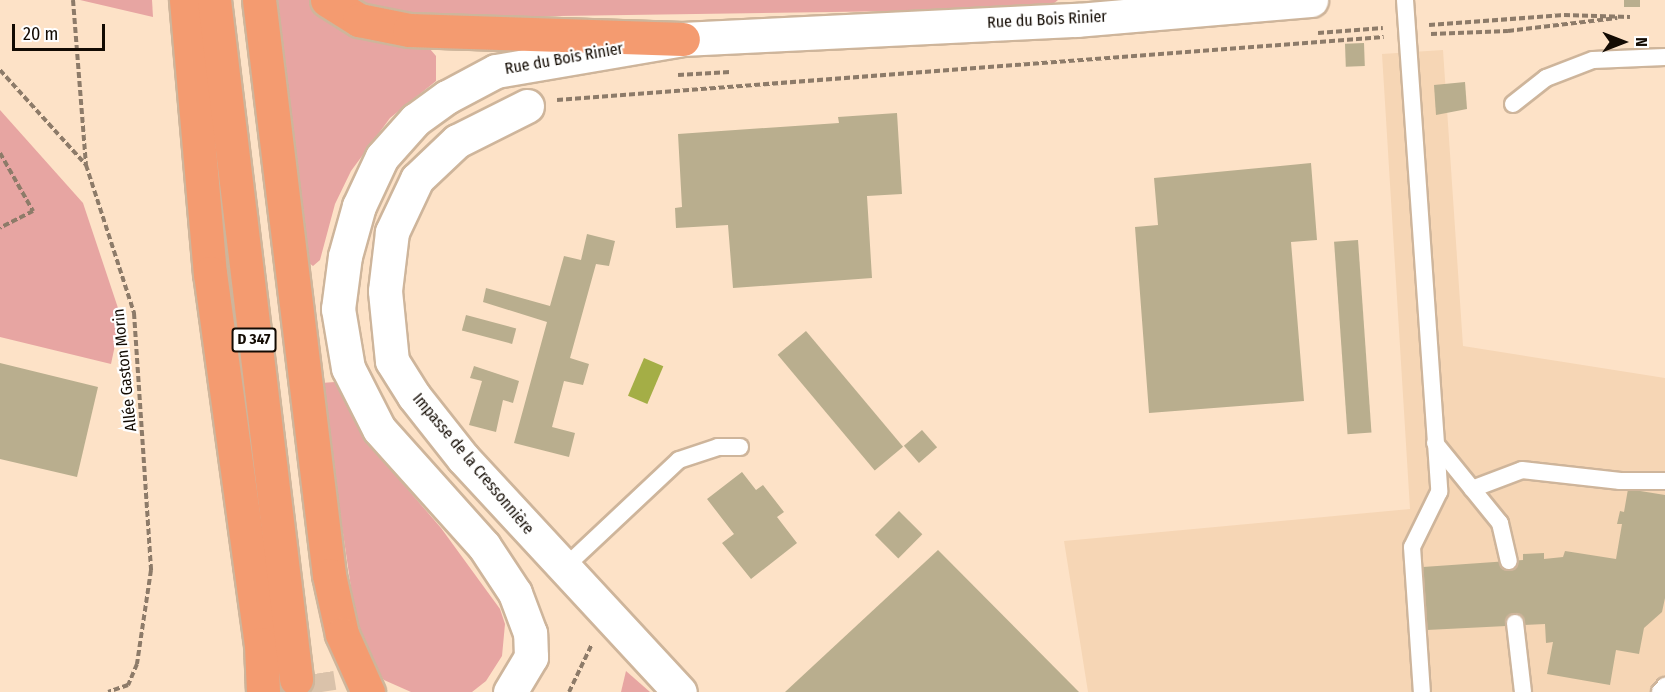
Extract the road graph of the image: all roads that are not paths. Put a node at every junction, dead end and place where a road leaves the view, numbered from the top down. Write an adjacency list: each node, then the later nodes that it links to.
1 (186, 0): 20 (highway)
2 (214, 0): 3 (highway, D 347)
3 (234, 0)
4 (259, 0): 21 (highway)
5 (327, 0): 8 (highway)
6 (1311, 0): 8 (street, Rue du Bois Rinier)
7 (1405, 0): 12 (lane)
8 (683, 39): 22 (street, Rue du Bois Rinier)
9 (1665, 57): 10 (lane)
10 (1513, 104)
11 (527, 106): 17 (street, Impasse de la Cressonnière)
12 (1435, 444): 15 (lane); 24 (lane)
13 (740, 447): 17 (lane)
14 (1665, 481): 15 (lane)
15 (1472, 489): 16 (lane)
16 (1509, 561)
17 (565, 567): 23 (street, Impasse de la Cressonnière)
18 (1515, 623): 25 (lane)
19 (1665, 686): 26 (lane)
20 (263, 692)
21 (368, 692)
22 (510, 692)
23 (680, 692)
24 (1422, 692)
25 (1522, 692)
26 (1660, 692)

